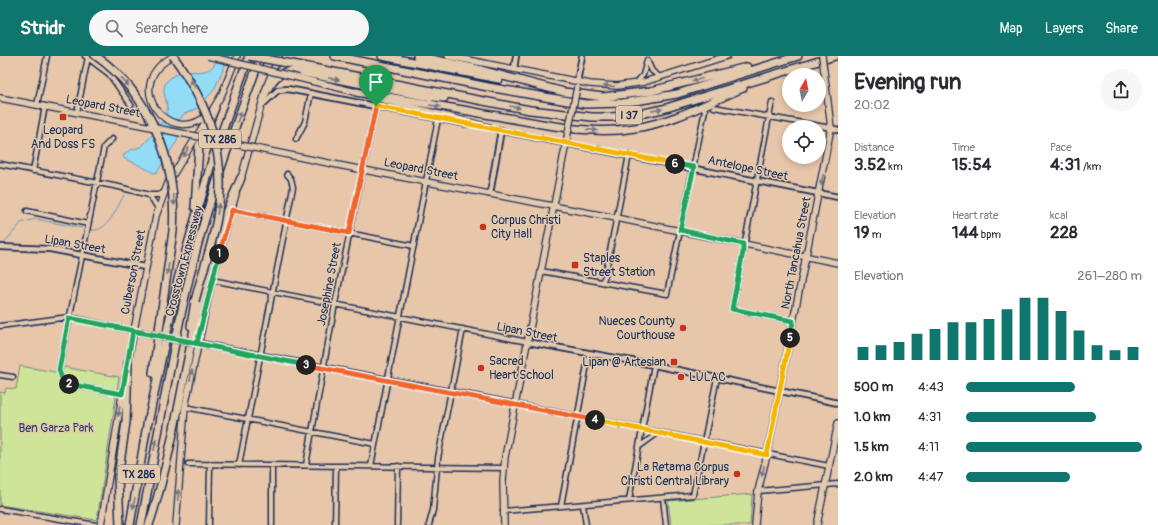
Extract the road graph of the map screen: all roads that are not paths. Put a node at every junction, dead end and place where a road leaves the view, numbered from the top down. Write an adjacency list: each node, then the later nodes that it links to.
1 (47, 56): 37 (street)
2 (96, 56): 116 (highway, one-way to 116, bridge)
3 (173, 56): 43 (main road); 125 (highway, one-way to 3, bridge)
4 (208, 56): 30 (main road, bridge)
5 (237, 56): 43 (main road, Culberson Street)
6 (249, 56): 35 (highway, I 37, bridge); 76 (highway, Crosstown Expressway / TX 286)
7 (261, 56): 152 (highway, Crosstown Expressway / TX 286, one-way to 7)
8 (279, 56): 33 (main road)
9 (335, 56): 22 (highway, I 37)
10 (382, 56): 31 (highway)
11 (417, 56): 31 (highway)
12 (450, 56): 24 (main road)
13 (516, 56): 24 (street)
14 (582, 56): 28 (street)
15 (727, 56): 21 (main road)
16 (798, 56): 22 (highway, I 37)
17 (822, 56): 48 (main road, North Tancahua Street, bridge)
18 (835, 56): 23 (highway, I 37)
19 (87, 57): 38 (street); 45 (street)
20 (648, 58): 27 (street); 29 (street)
21 (716, 58): 27 (main road)
22 (776, 62): 31 (highway, one-way to 31)
23 (795, 68)
24 (514, 69): 28 (main road)
25 (782, 72): 30 (highway, one-way to 25)
26 (782, 72): 35 (highway, I 37, one-way to 26)
27 (660, 77): 29 (main road)
28 (577, 84): 29 (main road, one-way to 28); 53 (main road, bridge)
29 (633, 84)
30 (356, 92): 49 (main road)
31 (564, 92)
32 (311, 93): 40 (street, Antelope Street); 41 (street, Antelope Street); 51 (street)
33 (265, 94): 35 (highway, one-way to 35); 41 (main road)
34 (0, 98): 37 (main road, Leopard Street)
35 (476, 100)
36 (772, 102): 46 (street)
37 (37, 105): 39 (main road, Leopard Street)
38 (131, 105)
39 (45, 106): 45 (main road, Leopard Street); 58 (street)
40 (376, 106): 47 (street, Antelope Street); 57 (street, Josephine Street)
41 (261, 107): 60 (main road)
42 (714, 107): 46 (street)
43 (214, 108): 64 (main road, Culberson Street, one-way to 64); 76 (highway)
44 (705, 110): 56 (street)
45 (77, 112): 57 (main road, Leopard Street, bridge)
46 (769, 116): 48 (street); 61 (street)
47 (438, 118): 49 (street, Antelope Street); 62 (street)
48 (831, 128): 50 (street); 65 (main road, North Tancahua Street, one-way to 65)
49 (501, 130): 53 (street, Antelope Street); 66 (street)
50 (838, 130)
51 (296, 138)
52 (112, 139): 63 (street)
53 (566, 141): 54 (street, Antelope Street); 69 (main road)
54 (629, 156): 56 (street, Antelope Street); 73 (street)
55 (0, 164): 58 (street)
56 (694, 167): 61 (street, Antelope Street); 77 (street)
57 (363, 170): 62 (main road, Leopard Street); 78 (street, Josephine Street)
58 (33, 171): 63 (street)
59 (287, 174): 74 (street)
60 (241, 178): 71 (main road); 125 (highway)
61 (756, 180): 65 (street, Antelope Street); 79 (street)
62 (426, 181): 66 (main road, Leopard Street); 80 (street)
63 (97, 183): 67 (street); 75 (street)
64 (164, 192): 67 (street); 70 (main road, Culberson Street)
65 (819, 193): 68 (street, Antelope Street); 83 (main road, North Tancahua Street)
66 (490, 194): 69 (main road, Leopard Street)
67 (149, 195): 70 (street)
68 (838, 197)
69 (553, 206): 73 (main road, Leopard Street); 86 (main road)
70 (158, 208): 85 (main road, Culberson Street)
71 (232, 210): 74 (street); 87 (main road)
72 (27, 211): 75 (street)
73 (616, 218): 77 (main road, Leopard Street); 88 (street)
74 (287, 221): 78 (street); 89 (street)
75 (88, 224): 82 (street)
76 (194, 224): 116 (highway, Crosstown Expressway / TX 286)
77 (680, 230): 79 (main road, Leopard Street); 88 (street)
78 (349, 233): 80 (street); 90 (street, Josephine Street)
79 (743, 244): 83 (main road, Leopard Street); 93 (street)
80 (414, 246): 91 (street)
81 (0, 247): 82 (street, Lipan Street)
82 (82, 254): 85 (street, Lipan Street); 92 (street)
83 (807, 256): 84 (main road, Leopard Street); 93 (main road, North Tancahua Street)
84 (838, 263)
85 (145, 267): 96 (main road, Culberson Street)
86 (541, 271): 88 (street); 97 (main road)
87 (212, 280): 89 (street, Lipan Street); 98 (main road)
88 (602, 282)
89 (272, 292): 90 (street, Lipan Street); 100 (street)
90 (335, 304): 91 (street, Lipan Street); 103 (street, Josephine Street)
91 (400, 317): 95 (street, Lipan Street); 107 (street)
92 (69, 318): 94 (street); 96 (street); 110 (street)
93 (793, 321): 109 (main road, North Tancahua Street)
94 (0, 326)
95 (463, 329): 97 (street, Lipan Street); 108 (street)
96 (133, 331): 98 (street, bridge); 101 (main road, Culberson Street)
97 (528, 342): 99 (street, Lipan Street); 112 (main road)
98 (195, 343): 100 (street); 113 (main road, one-way to 98)
99 (589, 354): 102 (street, Lipan Street); 114 (street)
100 (261, 356): 103 (street); 115 (street)
101 (128, 363): 110 (main road, Culberson Street); 150 (highway)
102 (654, 365): 106 (street, Lipan Street); 118 (street)
103 (324, 369): 107 (street); 119 (street, Josephine Street)
104 (0, 375): 105 (street)
105 (13, 377)
106 (717, 378): 109 (street, Lipan Street); 121 (street)
107 (387, 380): 108 (street); 122 (street)
108 (451, 392): 112 (street); 135 (street)
109 (779, 392): 111 (street, Lipan Street); 124 (main road, North Tancahua Street)
110 (122, 394): 149 (main road, Culberson Street, one-way to 149)
111 (838, 403)
112 (515, 404): 114 (street); 136 (main road)
113 (186, 407): 115 (street); 154 (main road, one-way to 113)
114 (578, 416): 118 (street); 143 (street)
115 (248, 419): 119 (street); 128 (street)
116 (148, 423): 151 (highway, TX 286, one-way to 151)
117 (838, 423): 134 (main road)
118 (643, 429): 120 (street); 123 (street)
119 (312, 432): 122 (street); 130 (street, Josephine Street)
120 (658, 433): 121 (street); 123 (street)
121 (704, 442): 124 (street); 140 (street)
122 (375, 444): 132 (street)
123 (640, 446): 141 (street)
124 (767, 455): 134 (street); 139 (main road, North Tancahua Street, one-way to 139)
125 (167, 458): 153 (highway)
126 (188, 464): 127 (street)
127 (210, 464): 128 (street); 155 (street)
128 (239, 465): 129 (street)
129 (272, 465): 130 (street); 156 (street)
130 (306, 466): 131 (street)
131 (336, 466): 132 (street); 157 (street)
132 (371, 466): 133 (street)
133 (398, 466): 135 (street); 158 (street)
134 (829, 466): 138 (main road)
135 (437, 467): 136 (street); 159 (street)
136 (504, 468): 145 (main road)
137 (838, 484): 138 (street)
138 (825, 485): 139 (street); 164 (main road)
139 (758, 492): 163 (main road, North Tancahua Street)
140 (663, 498): 141 (street); 162 (street)
141 (629, 500): 142 (street)
142 (583, 505): 143 (street); 161 (street)
143 (561, 506): 145 (street)
144 (0, 509): 146 (street)
145 (503, 511): 160 (main road)
146 (62, 519): 147 (street); 148 (street)
147 (61, 525)
148 (96, 525)
149 (101, 525)
150 (120, 525)
151 (130, 525)
152 (141, 525)
153 (149, 525)
154 (176, 525)
155 (209, 525)
156 (272, 525)
157 (335, 525)
158 (397, 525)
159 (429, 525)
160 (504, 525)
161 (586, 525)
162 (666, 525)
163 (754, 525)
164 (817, 525)

